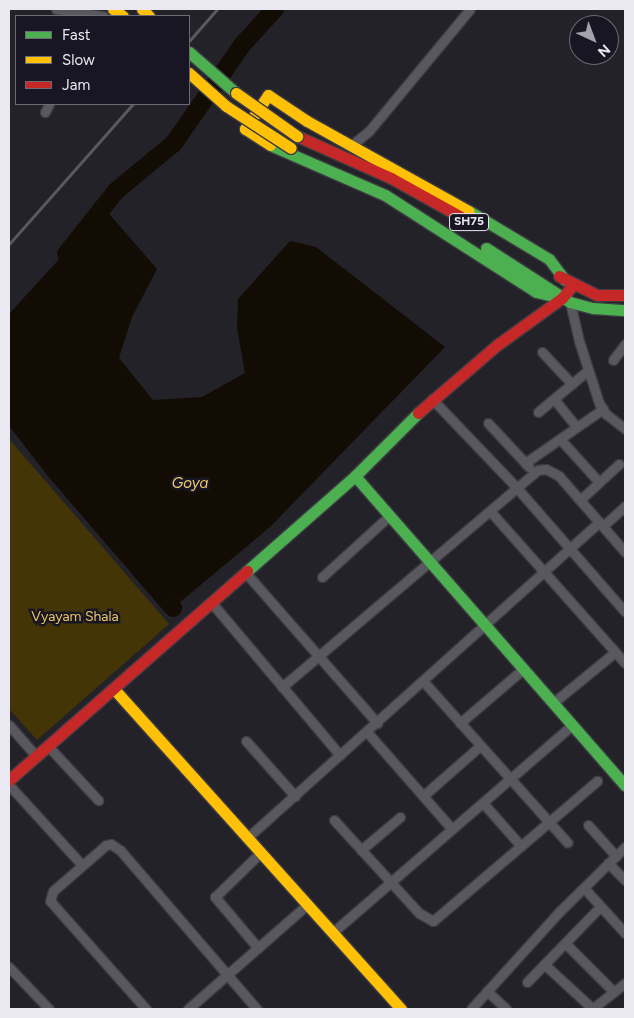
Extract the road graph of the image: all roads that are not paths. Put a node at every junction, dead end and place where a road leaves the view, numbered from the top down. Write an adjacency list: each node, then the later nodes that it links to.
1 (56, 9): 3 (street)
2 (470, 9): 7 (street)
3 (80, 13): 4 (street)
4 (95, 15)
5 (190, 53): 8 (main road, SH75, bridge)
6 (190, 74): 10 (main road, SH75, bridge)
7 (358, 147): 8 (main road); 10 (main road)
8 (569, 282): 9 (main road, SH75); 10 (main road)
9 (625, 295)
10 (566, 300): 11 (main road, SH75); 15 (street); 17 (main road)
11 (624, 311)
12 (625, 344): 14 (street)
13 (542, 352): 16 (street)
14 (613, 360)
15 (587, 370): 16 (street); 19 (street)
16 (572, 384): 18 (street)
17 (432, 399): 28 (main road); 30 (street)
18 (554, 399): 20 (street); 22 (street)
19 (603, 409): 22 (street); 23 (street)
20 (538, 412)
21 (488, 423): 25 (street)
22 (578, 427): 24 (street)
23 (625, 429)
24 (560, 439): 25 (street); 29 (street)
25 (525, 463): 27 (street)
26 (619, 464): 29 (street)
27 (534, 473): 30 (street); 31 (street)
28 (354, 476): 34 (main road); 39 (main road)
29 (599, 482): 31 (street)
30 (516, 488): 33 (street); 36 (street)
31 (580, 500): 35 (street)
32 (625, 506): 35 (street)
33 (490, 511): 38 (street); 40 (street)
34 (389, 516): 38 (main road); 41 (street)
35 (601, 524): 36 (street); 37 (street)
36 (571, 548): 40 (street); 43 (street)
37 (625, 552)
38 (430, 562): 44 (main road); 46 (street)
39 (245, 572): 42 (main road); 46 (street)
40 (545, 573): 44 (street); 45 (street)
41 (322, 577)
42 (212, 602): 50 (street); 51 (main road)
43 (625, 612)
44 (486, 626): 48 (main road); 49 (street)
45 (615, 652): 47 (street); 52 (street)
46 (319, 656): 50 (street); 53 (street)
47 (625, 663)
48 (523, 669): 52 (main road); 54 (street)
49 (424, 682): 53 (street); 54 (street)
50 (282, 687): 61 (street)
51 (114, 689): 59 (main road); 77 (main road)
52 (553, 703): 56 (main road)
53 (378, 723): 57 (street)
54 (460, 723): 60 (street)
55 (9, 725): 62 (street)
56 (572, 725): 63 (main road); 65 (street)
57 (367, 732): 61 (street); 69 (street)
58 (246, 741): 68 (street)
59 (48, 746): 62 (main road); 70 (street)
60 (480, 746): 65 (street); 69 (street)
61 (340, 755): 68 (street)
62 (36, 756): 64 (main road)
63 (623, 778)
64 (9, 780)
65 (510, 780): 71 (street); 74 (street)
66 (597, 781): 74 (street)
67 (9, 785): 84 (street)
68 (295, 796): 77 (street)
69 (423, 796): 76 (street)
70 (98, 800)
71 (483, 803): 76 (street); 79 (street)
72 (400, 817): 81 (street)
73 (334, 820): 81 (street)
74 (548, 822): 78 (street); 79 (street)
75 (588, 825): 83 (street)
76 (452, 829): 86 (street)
77 (247, 838): 82 (main road)
78 (567, 842)
79 (521, 846): 86 (street)
80 (625, 847): 83 (street)
81 (361, 850): 86 (street)
82 (260, 853): 88 (main road); 93 (street)
83 (612, 860): 85 (street); 87 (street)
84 (82, 865): 96 (street); 102 (street)
85 (625, 880)
86 (389, 883): 90 (street)
87 (584, 888): 89 (street); 99 (street)
88 (307, 905): 90 (main road); 93 (street)
89 (599, 908): 91 (street); 92 (street)
90 (332, 933): 105 (main road)
91 (625, 934)
92 (565, 943): 94 (street); 100 (street)
93 (258, 948): 96 (street)
94 (544, 964): 97 (street); 108 (street)
95 (9, 967): 101 (street)
96 (227, 975): 103 (street); 104 (street)
97 (527, 982)
98 (625, 983): 100 (street)
99 (487, 991): 106 (street); 107 (street)
100 (614, 992): 108 (street)
101 (49, 1009)
102 (146, 1009)
103 (188, 1009)
104 (257, 1009)
105 (401, 1009)
106 (471, 1009)
107 (506, 1009)
108 (592, 1009)

